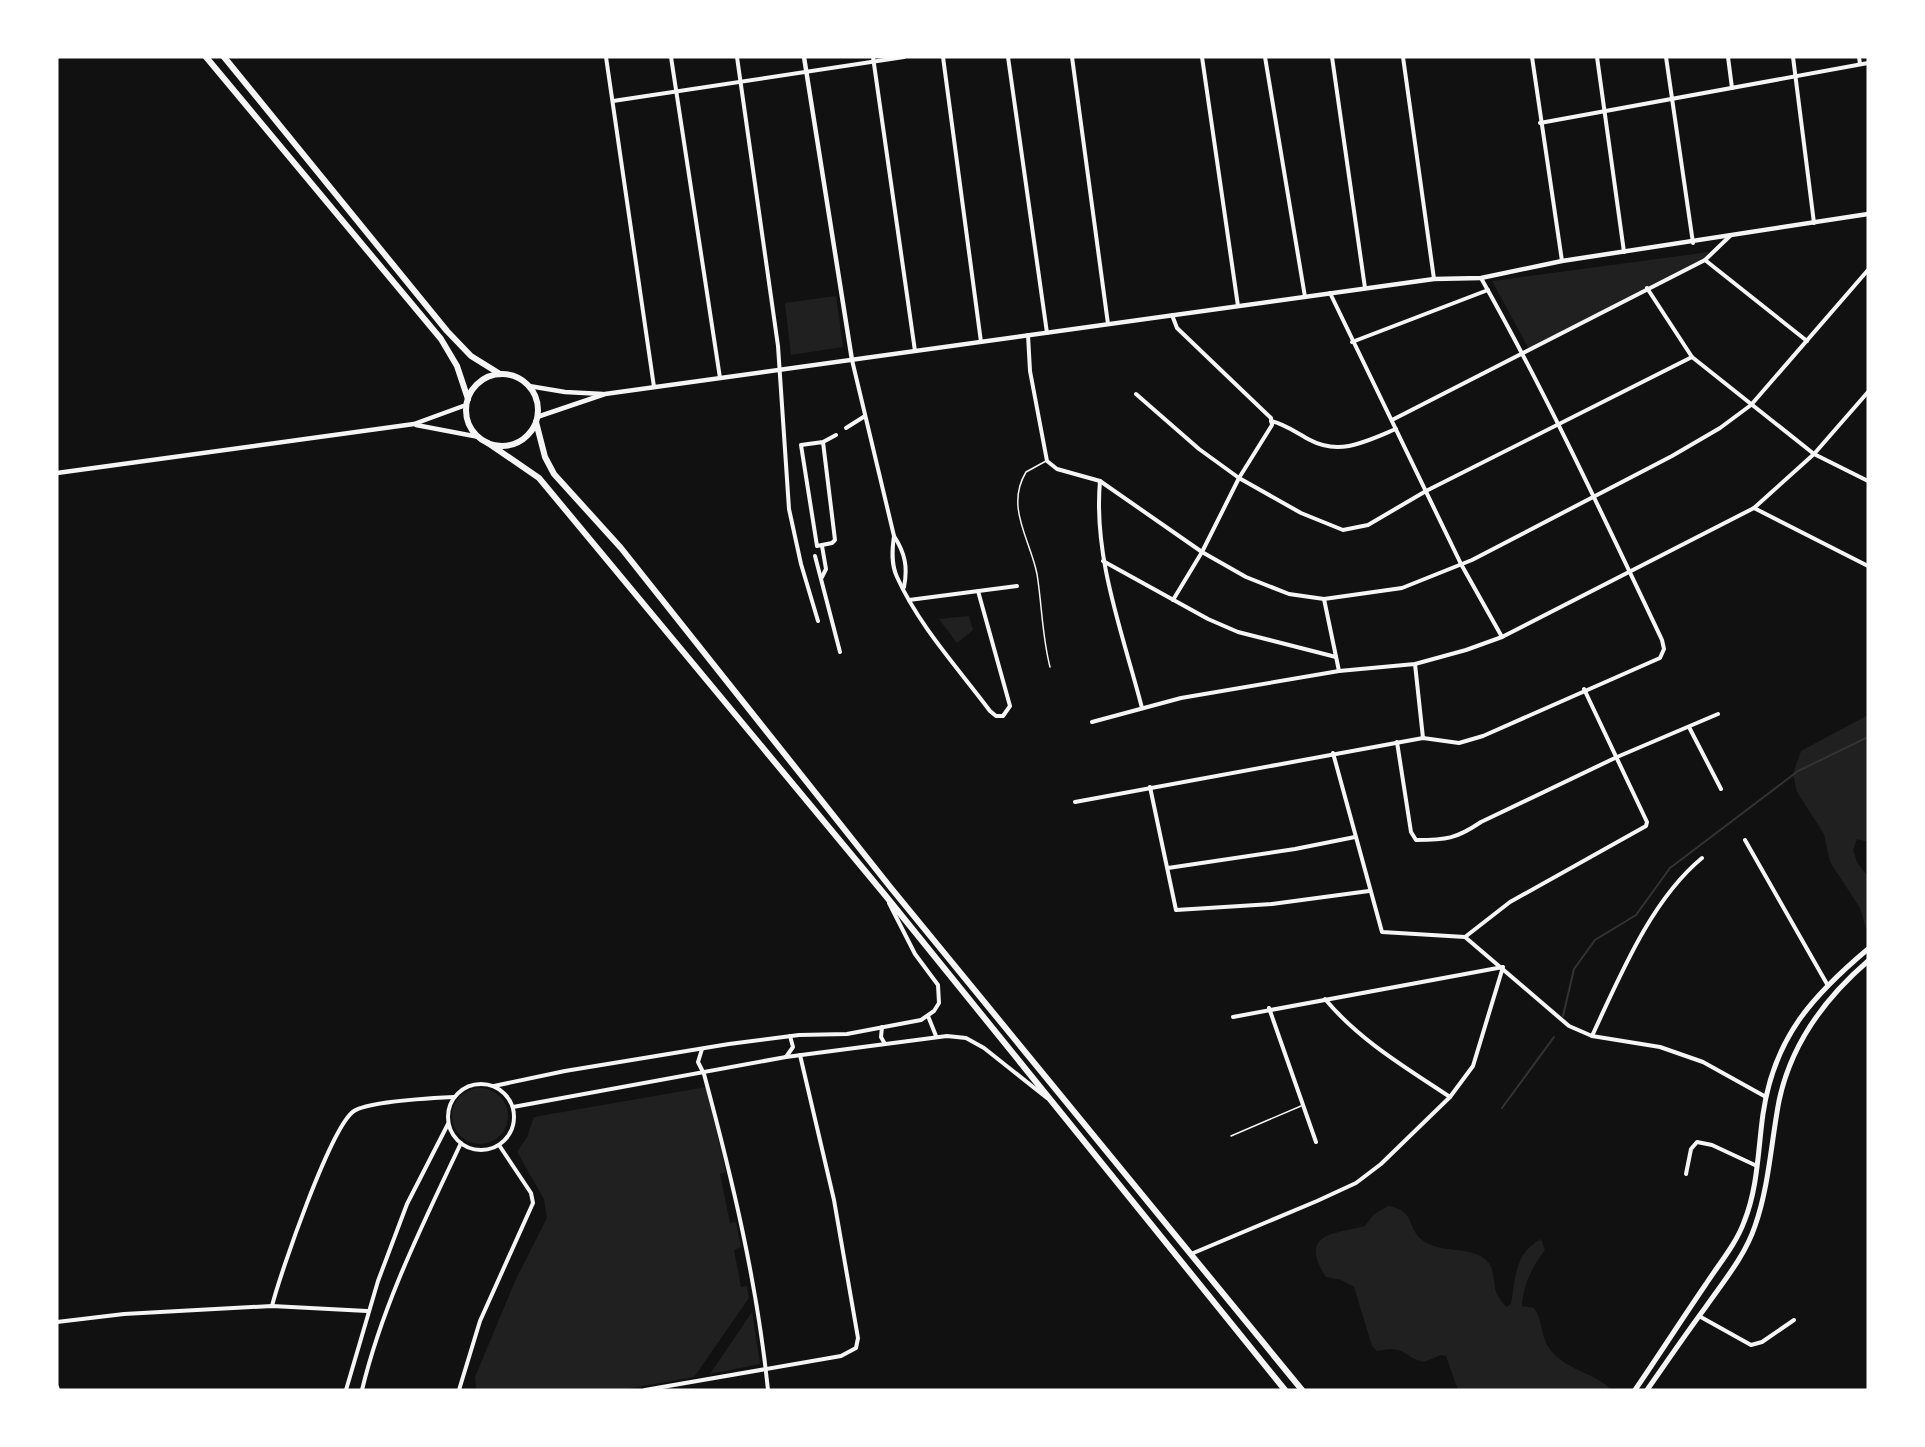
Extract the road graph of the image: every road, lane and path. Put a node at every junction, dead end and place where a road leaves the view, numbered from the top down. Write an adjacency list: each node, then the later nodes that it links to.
1 (206, 57): 68 (main road)
2 (224, 57): 61 (main road)
3 (606, 57): 29 (street)
4 (671, 57): 28 (street)
5 (737, 57): 26 (street)
6 (804, 57): 24 (street)
7 (904, 57): 21 (street)
8 (943, 57): 54 (street)
9 (1008, 57): 51 (street)
10 (1072, 57): 50 (street)
11 (1202, 57): 48 (street)
12 (1265, 57): 47 (street)
13 (1332, 57): 43 (street)
14 (1403, 57): 42 (street)
15 (1532, 57): 32 (street)
16 (1597, 57): 31 (street)
17 (1666, 57): 30 (street)
18 (1728, 57): 27 (street)
19 (1793, 57): 25 (street)
20 (1859, 57): 23 (street)
21 (873, 59): 24 (street); 56 (street)
22 (1868, 63): 23 (street)
23 (1860, 64): 25 (street)
24 (806, 72): 26 (street); 59 (street)
25 (1796, 77): 27 (street); 34 (street)
26 (741, 81): 28 (street); 60 (street)
27 (1732, 88): 30 (street)
28 (676, 91): 29 (street); 62 (street)
29 (613, 100): 64 (street)
30 (1672, 100): 31 (street); 36 (street)
31 (1605, 112): 32 (street); 37 (street)
32 (1540, 123): 39 (street)
33 (1868, 214): 34 (street)
34 (1814, 223): 35 (street)
35 (1730, 236): 36 (street); 38 (street)
36 (1693, 243): 37 (street)
37 (1624, 252): 39 (street)
38 (1706, 260): 44 (street); 53 (street)
39 (1562, 261): 41 (street)
40 (1868, 270): 53 (street)
41 (1480, 278): 42 (street); 45 (street)
42 (1434, 279): 43 (street)
43 (1365, 288): 46 (street)
44 (1647, 288): 57 (street); 58 (street)
45 (1488, 290): 55 (street); 57 (street)
46 (1330, 293): 47 (street); 55 (street)
47 (1305, 297): 48 (street)
48 (1238, 306): 49 (street)
49 (1172, 315): 50 (street); 73 (street)
50 (1108, 324): 51 (street)
51 (1047, 333): 52 (street)
52 (1028, 335): 54 (street); 83 (street)
53 (1807, 341): 69 (street)
54 (981, 342): 56 (street)
55 (1352, 342): 72 (street)
56 (915, 351): 59 (street)
57 (1523, 354): 72 (street); 75 (street)
58 (1692, 357): 69 (street); 75 (street)
59 (852, 360): 60 (street); 70 (street)
60 (779, 370): 62 (street); 106 (street)
61 (500, 374): 63 (main road); 68 (main road)
62 (720, 378): 64 (street)
63 (529, 386): 66 (street); 71 (main road)
64 (654, 387): 66 (street)
65 (1868, 392): 82 (street)
66 (605, 394): 71 (street)
67 (1136, 394): 85 (street)
68 (467, 402): 74 (street); 79 (main road)
69 (1751, 405): 82 (street); 89 (street)
70 (865, 416): 76 (street); 91 (street)
71 (537, 420): 81 (main road); 163 (main road)
72 (1392, 420): 77 (street)
73 (1271, 421): 77 (street); 85 (street)
74 (414, 424): 79 (street); 84 (street)
75 (1557, 426): 88 (street); 89 (street)
76 (846, 428)
77 (1396, 429): 88 (street)
78 (836, 435): 80 (street)
79 (479, 437): 81 (main road)
80 (823, 442): 92 (street); 92 (street)
81 (488, 443): 130 (main road)
82 (1814, 454): 87 (street); 90 (street)
83 (1047, 461): 86 (street); 111 (lane)
84 (57, 473)
85 (1239, 478): 88 (street); 93 (street)
86 (1100, 481): 93 (street); 95 (street)
87 (1868, 481)
88 (1426, 491): 96 (street)
89 (1594, 497): 96 (street); 98 (street)
90 (1754, 508): 97 (street); 98 (street)
91 (894, 536): 101 (street); 101 (street)
92 (822, 546): 99 (street)
93 (1202, 552): 103 (street); 105 (street)
94 (815, 556): 99 (street)
95 (1103, 561): 105 (street); 114 (street)
96 (1461, 564): 103 (street); 107 (street)
97 (1868, 566)
98 (1629, 570): 107 (street); 113 (street)
99 (822, 578): 108 (street)
100 (1017, 586): 102 (street)
101 (904, 588): 104 (street)
102 (978, 591): 104 (street); 104 (street)
103 (1324, 599): 109 (street)
104 (909, 600)
105 (1173, 600): 109 (street)
106 (818, 621)
107 (1502, 637): 110 (street)
108 (840, 652)
109 (1336, 657): 112 (street)
110 (1416, 664): 112 (street); 118 (street)
111 (1050, 667)
112 (1339, 671): 114 (street)
113 (1584, 689): 118 (street); 121 (street)
114 (1142, 708): 116 (street)
115 (1718, 714): 117 (street)
116 (1092, 722)
117 (1689, 727): 121 (street); 123 (street)
118 (1423, 738): 119 (street)
119 (1397, 742): 120 (street); 121 (street)
120 (1333, 753): 122 (street); 125 (street)
121 (1617, 757): 131 (street)
122 (1150, 787): 124 (street); 128 (street)
123 (1721, 789)
124 (1075, 802)
125 (1356, 837): 128 (street); 129 (street)
126 (1745, 840): 135 (street)
127 (1702, 858): 143 (street)
128 (1168, 868): 129 (street)
129 (1369, 891): 131 (street)
130 (885, 895): 138 (street); 153 (main road)
131 (1466, 937): 134 (street)
132 (1868, 949): 135 (main road)
133 (1868, 961): 166 (main road)
134 (1503, 967): 136 (street); 143 (street); 151 (street)
135 (1827, 984): 152 (main road)
136 (1324, 998): 137 (street); 151 (street)
137 (1269, 1008): 139 (street); 154 (street)
138 (928, 1016): 140 (street); 142 (street)
139 (1233, 1017)
140 (882, 1028): 141 (street); 144 (street)
141 (790, 1036): 145 (street); 147 (street)
142 (936, 1036): 144 (street); 153 (street)
143 (1592, 1036): 152 (street)
144 (886, 1044): 146 (street)
145 (702, 1048): 148 (street); 149 (street)
146 (800, 1055): 147 (street); 169 (street)
147 (786, 1057): 148 (street)
148 (704, 1074): 155 (street); 169 (street)
149 (494, 1086): 150 (street); 155 (street)
150 (454, 1097): 156 (street); 164 (street)
151 (1450, 1097): 163 (street)
152 (1766, 1097): 161 (main road)
153 (1050, 1101): 177 (main road)
154 (1302, 1106): 157 (lane); 158 (street)
155 (513, 1107): 160 (street)
156 (448, 1124): 159 (street); 165 (street)
157 (1231, 1136)
158 (1316, 1142)
159 (461, 1143): 160 (street); 172 (street)
160 (499, 1145): 173 (street)
161 (1757, 1166): 162 (street); 179 (main road)
162 (1686, 1174)
163 (1191, 1254): 178 (main road)
164 (272, 1306): 165 (street); 168 (street)
165 (367, 1311): 171 (street)
166 (1699, 1316): 167 (street); 180 (main road)
167 (1794, 1320)
168 (57, 1322)
169 (766, 1369): 170 (street); 176 (street)
170 (677, 1384): 174 (street); 175 (street)
171 (346, 1390)
172 (362, 1390)
173 (459, 1390)
174 (645, 1390)
175 (678, 1390)
176 (768, 1390)
177 (1285, 1390)
178 (1302, 1390)
179 (1635, 1390)
180 (1647, 1390)

